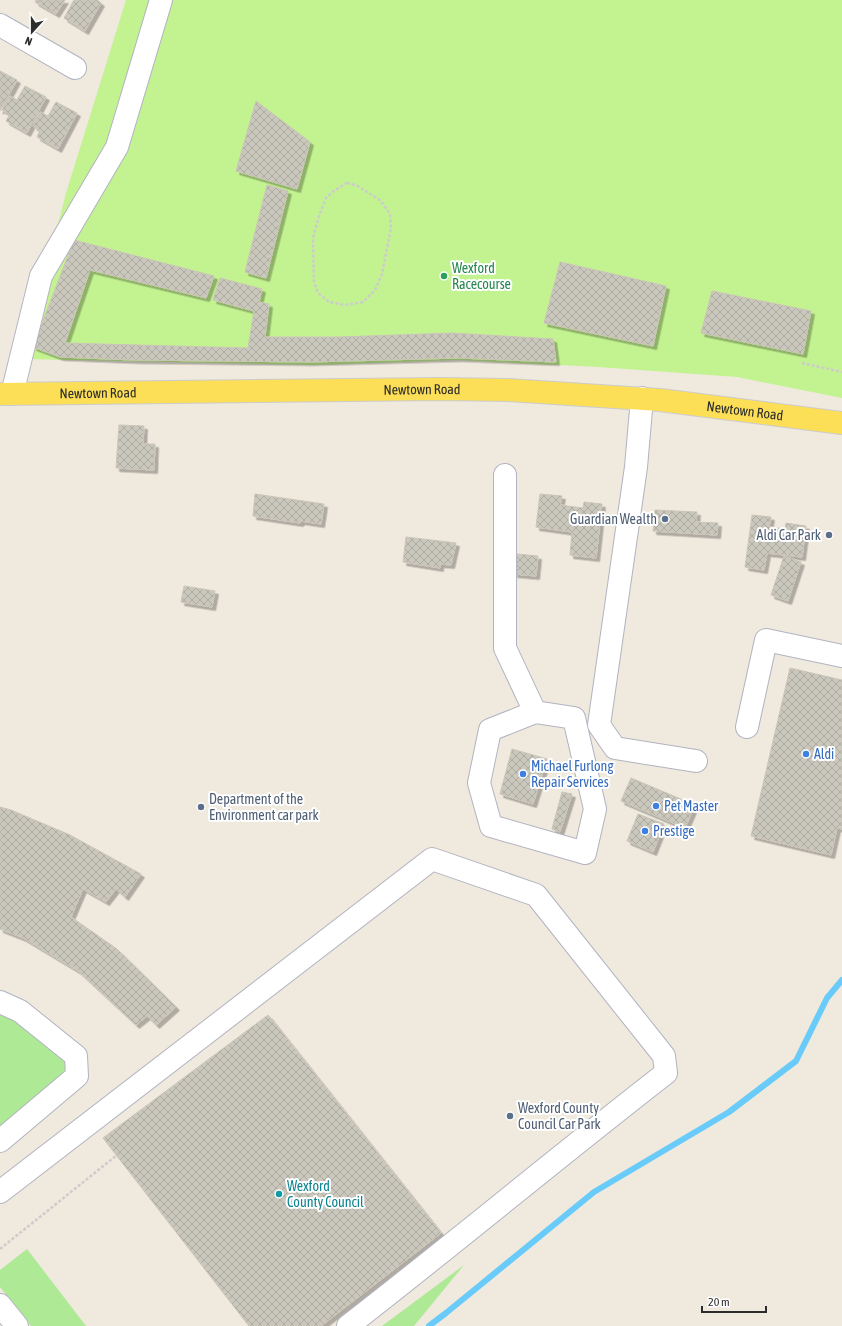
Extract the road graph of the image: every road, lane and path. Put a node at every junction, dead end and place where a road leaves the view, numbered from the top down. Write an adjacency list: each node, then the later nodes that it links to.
1 (161, 0): 7 (street)
2 (0, 25): 3 (street)
3 (75, 68)
4 (366, 192): 4 (path)
5 (802, 363): 6 (path)
6 (842, 372)
7 (6, 394): 8 (main road, Newtown Road)
8 (642, 398): 9 (main road, Newtown Road); 14 (street)
9 (842, 423)
10 (505, 476): 12 (street)
11 (842, 656): 13 (street)
12 (535, 712): 12 (street)
13 (747, 727)
14 (696, 761)
15 (0, 1002): 16 (street)
16 (0, 1141)
17 (117, 1155): 19 (path)
18 (0, 1192): 22 (street)
19 (0, 1249)
20 (0, 1304): 21 (street)
21 (18, 1326)
22 (348, 1326)

